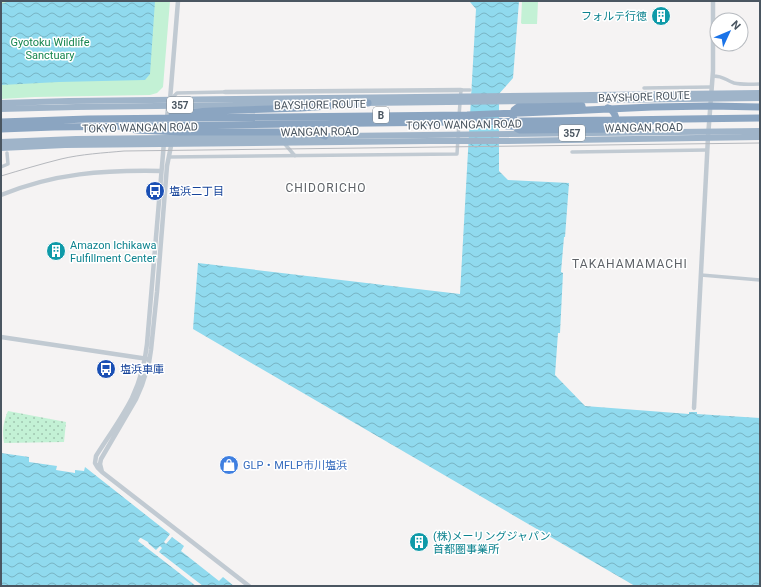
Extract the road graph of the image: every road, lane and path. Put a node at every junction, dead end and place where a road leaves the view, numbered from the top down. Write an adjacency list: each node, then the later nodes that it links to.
1 (178, 1): 14 (street)
2 (714, 1): 3 (street)
3 (713, 76): 4 (street); 5 (street)
4 (760, 84)
5 (712, 87): 6 (street); 11 (street)
6 (644, 88)
7 (461, 90): 8 (street); 9 (street); 44 (street)
8 (470, 90)
9 (225, 92): 14 (street)
10 (760, 93): 11 (highway, 357)
11 (711, 94): 12 (highway, 357); 32 (street)
12 (543, 96): 15 (highway, 357); 16 (highway)
13 (760, 98): 16 (highway, TOKYO WANGAN ROAD / 357)
14 (170, 100): 15 (highway, 357); 17 (highway, 357); 38 (street); 39 (street)
15 (386, 100): 16 (highway, TOKYO WANGAN ROAD / 357); 18 (highway, TOKYO WANGAN ROAD / 357)
16 (460, 102)
17 (1, 103)
18 (368, 103): 20 (highway, TOKYO WANGAN ROAD / 357); 21 (highway)
19 (760, 107): 21 (highway, BAYSHORE ROUTE / B)
20 (1, 109)
21 (151, 118): 24 (highway, BAYSHORE ROUTE / B)
22 (760, 118): 23 (highway, BAYSHORE ROUTE / B)
23 (656, 119): 25 (highway, BAYSHORE ROUTE / B); 25 (highway)
24 (1, 122)
25 (460, 122): 26 (highway, BAYSHORE ROUTE / B)
26 (54, 127): 27 (highway, BAYSHORE ROUTE / B); 29 (highway)
27 (1, 129)
28 (760, 131): 30 (highway, TOKYO WANGAN ROAD / 357)
29 (274, 134): 31 (highway); 36 (highway, TOKYO WANGAN ROAD)
30 (440, 135): 34 (highway, TOKYO WANGAN ROAD / 357); 35 (highway)
31 (325, 136): 34 (highway, TOKYO WANGAN ROAD / 357)
32 (708, 137): 33 (highway, WANGAN ROAD / 357); 35 (highway, WANGAN ROAD / 357); 41 (street)
33 (760, 137)
34 (384, 138): 35 (highway, WANGAN ROAD / 357); 37 (highway, WANGAN ROAD / 357)
35 (534, 140)
36 (1, 142)
37 (284, 142): 39 (highway, WANGAN ROAD / 357); 44 (street)
38 (164, 144): 39 (highway, WANGAN ROAD / 357); 40 (highway, WANGAN ROAD / 357); 47 (street)
39 (171, 144): 45 (street)
40 (1, 148)
41 (707, 150): 42 (street); 53 (street)
42 (572, 152)
43 (7, 153): 46 (street)
44 (295, 156): 45 (street)
45 (169, 157): 50 (street)
46 (1, 167)
47 (161, 171): 48 (street); 49 (street)
48 (1, 195)
49 (159, 200): 50 (street); 51 (street)
50 (165, 200): 52 (street)
51 (156, 236): 52 (street); 55 (street)
52 (162, 236): 56 (street)
53 (701, 275): 54 (street); 60 (street)
54 (760, 280)
55 (151, 291): 56 (street); 57 (street)
56 (157, 292): 57 (street)
57 (152, 317): 59 (street)
58 (1, 337): 59 (street)
59 (147, 359): 61 (street); 62 (street)
60 (694, 408)
61 (102, 447): 62 (street); 63 (street)
62 (107, 450): 63 (street)
63 (102, 472): 64 (street)
64 (249, 586)

